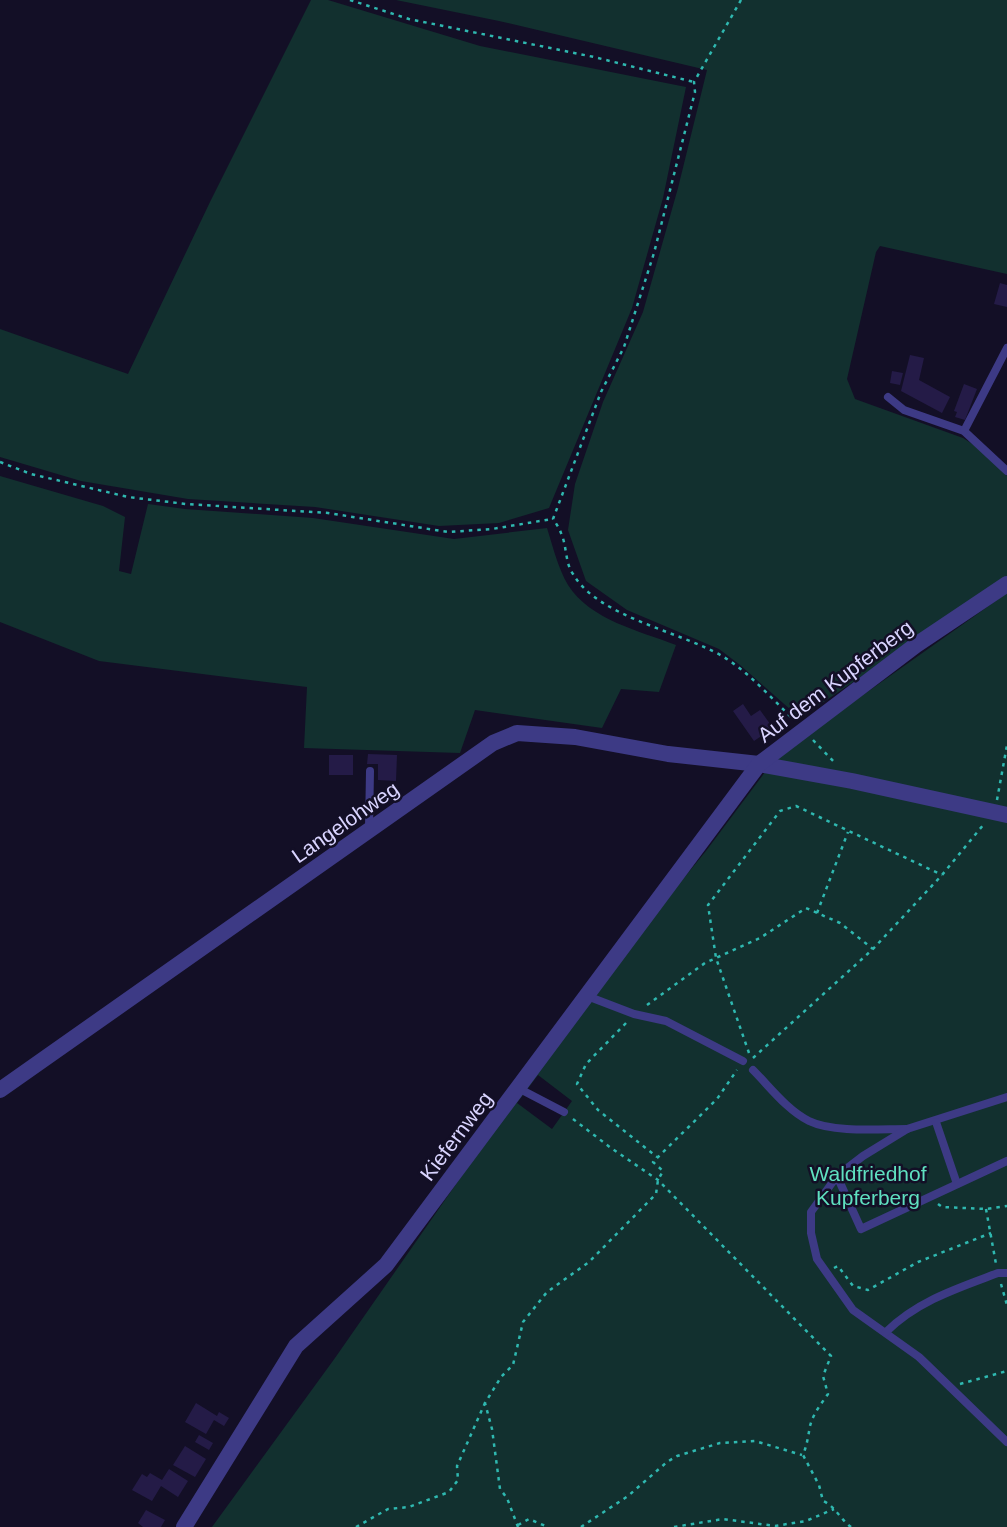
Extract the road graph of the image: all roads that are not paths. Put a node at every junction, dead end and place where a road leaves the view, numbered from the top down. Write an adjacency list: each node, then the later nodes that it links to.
1 (1007, 348): 3 (lane)
2 (888, 397): 3 (lane)
3 (964, 431): 4 (lane)
4 (1007, 471)
5 (1007, 584): 6 (street, Auf dem Kupferberg)
6 (759, 765): 8 (street, Auf dem Kupferberg); 9 (street, Langelohweg); 10 (street, Kiefernweg)
7 (370, 771): 9 (lane)
8 (1001, 813)
9 (369, 831): 14 (street, Langelohweg)
10 (587, 996): 11 (lane); 13 (street, Kiefernweg)
11 (743, 1061)
12 (753, 1070): 18 (lane)
13 (518, 1088): 16 (lane); 25 (street, Kiefernweg)
14 (0, 1090)
15 (1007, 1097): 17 (lane)
16 (564, 1112)
17 (936, 1122): 18 (lane); 21 (lane)
18 (906, 1129): 20 (lane)
19 (1007, 1161): 21 (lane)
20 (837, 1176): 21 (lane); 23 (lane)
21 (957, 1184)
22 (1002, 1273): 23 (lane)
23 (886, 1332): 24 (lane)
24 (1007, 1442)
25 (184, 1527)

